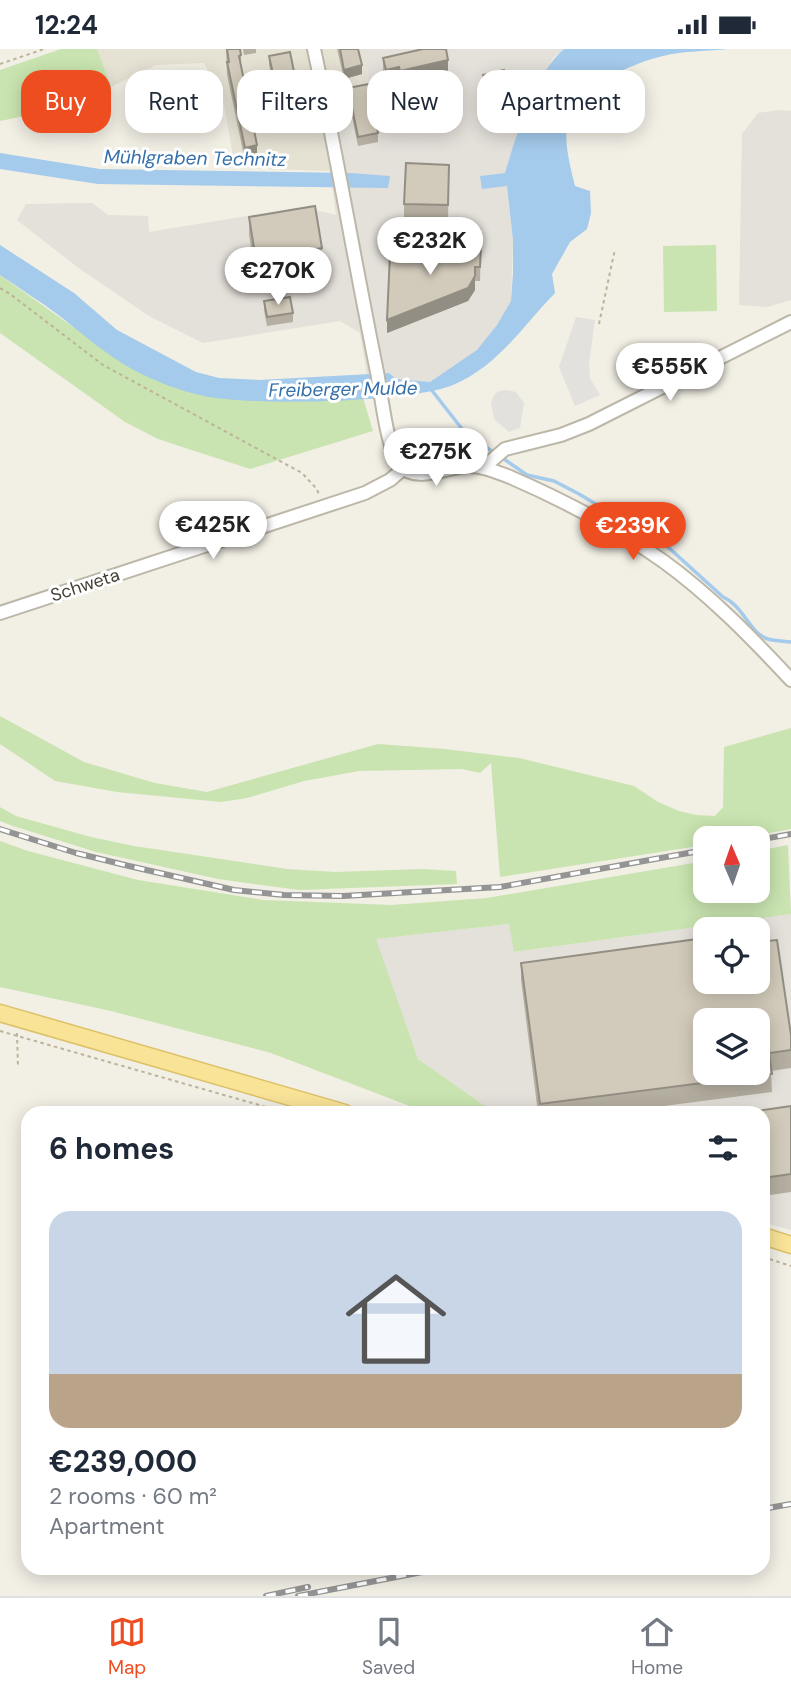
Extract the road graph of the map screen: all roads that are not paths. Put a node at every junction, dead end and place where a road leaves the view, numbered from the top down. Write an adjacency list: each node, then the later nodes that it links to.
1 (310, 50): 3 (street)
2 (791, 322): 4 (street)
3 (394, 452): 4 (street); 5 (street)
4 (478, 467): 5 (street); 7 (street)
5 (404, 468): 6 (street, Schweta)
6 (0, 613)
7 (791, 680)
8 (0, 1013): 9 (main road)
9 (319, 1106)
10 (770, 1238): 11 (main road)
11 (791, 1245)

